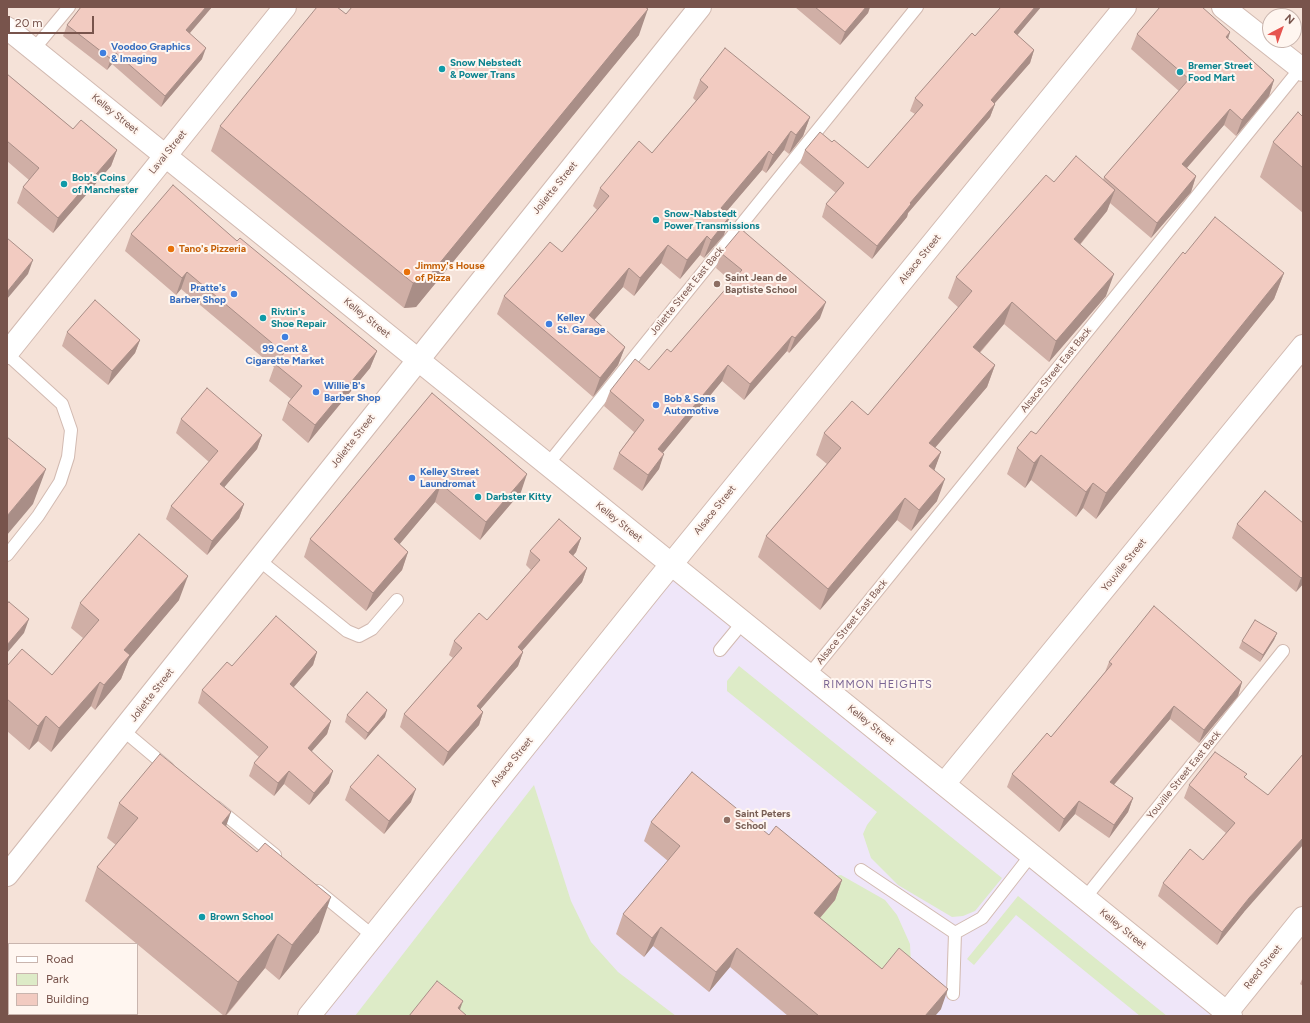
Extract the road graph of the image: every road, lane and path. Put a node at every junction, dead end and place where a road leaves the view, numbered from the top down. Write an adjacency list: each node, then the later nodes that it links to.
1 (69, 7): 8 (lane)
2 (285, 7): 10 (street, Laval Street)
3 (700, 7): 13 (street, Joliette Street)
4 (917, 7): 14 (lane, Joliette Street East Back)
5 (1125, 7): 17 (street, Alsace Street)
6 (1223, 7): 9 (street)
7 (7, 28): 8 (street, Kelley Street)
8 (34, 49): 10 (street, Kelley Street)
9 (1302, 68): 22 (lane, Alsace Street East Back)
10 (166, 155): 12 (street, Laval Street); 13 (street, Kelley Street)
11 (1303, 346): 25 (street, Youville Street)
12 (7, 353): 15 (lane)
13 (418, 359): 14 (street, Kelley Street); 16 (street, Joliette Street)
14 (548, 464): 17 (street, Kelley Street)
15 (7, 555)
16 (259, 560): 18 (lane); 23 (street, Joliette Street)
17 (671, 564): 19 (street, Kelley Street); 35 (street, Alsace Street)
18 (397, 600)
19 (743, 622): 20 (lane); 22 (street, Kelley Street)
20 (720, 650)
21 (1283, 651): 32 (lane, Youville Street East Back)
22 (809, 675): 25 (street, Kelley Street)
23 (124, 731): 24 (lane); 30 (street, Joliette Street)
24 (176, 775)
25 (944, 784): 27 (street, Kelley Street)
26 (206, 799): 28 (lane)
27 (1031, 855): 32 (street, Kelley Street); 34 (lane)
28 (283, 861)
29 (861, 870): 34 (lane)
30 (7, 875)
31 (312, 885): 35 (lane)
32 (1085, 898): 37 (street, Kelley Street)
33 (1303, 918): 37 (street, Reed Street)
34 (956, 933): 36 (lane)
35 (373, 936): 38 (street, Alsace Street)
36 (953, 994)
37 (1227, 1015)
38 (309, 1016)

